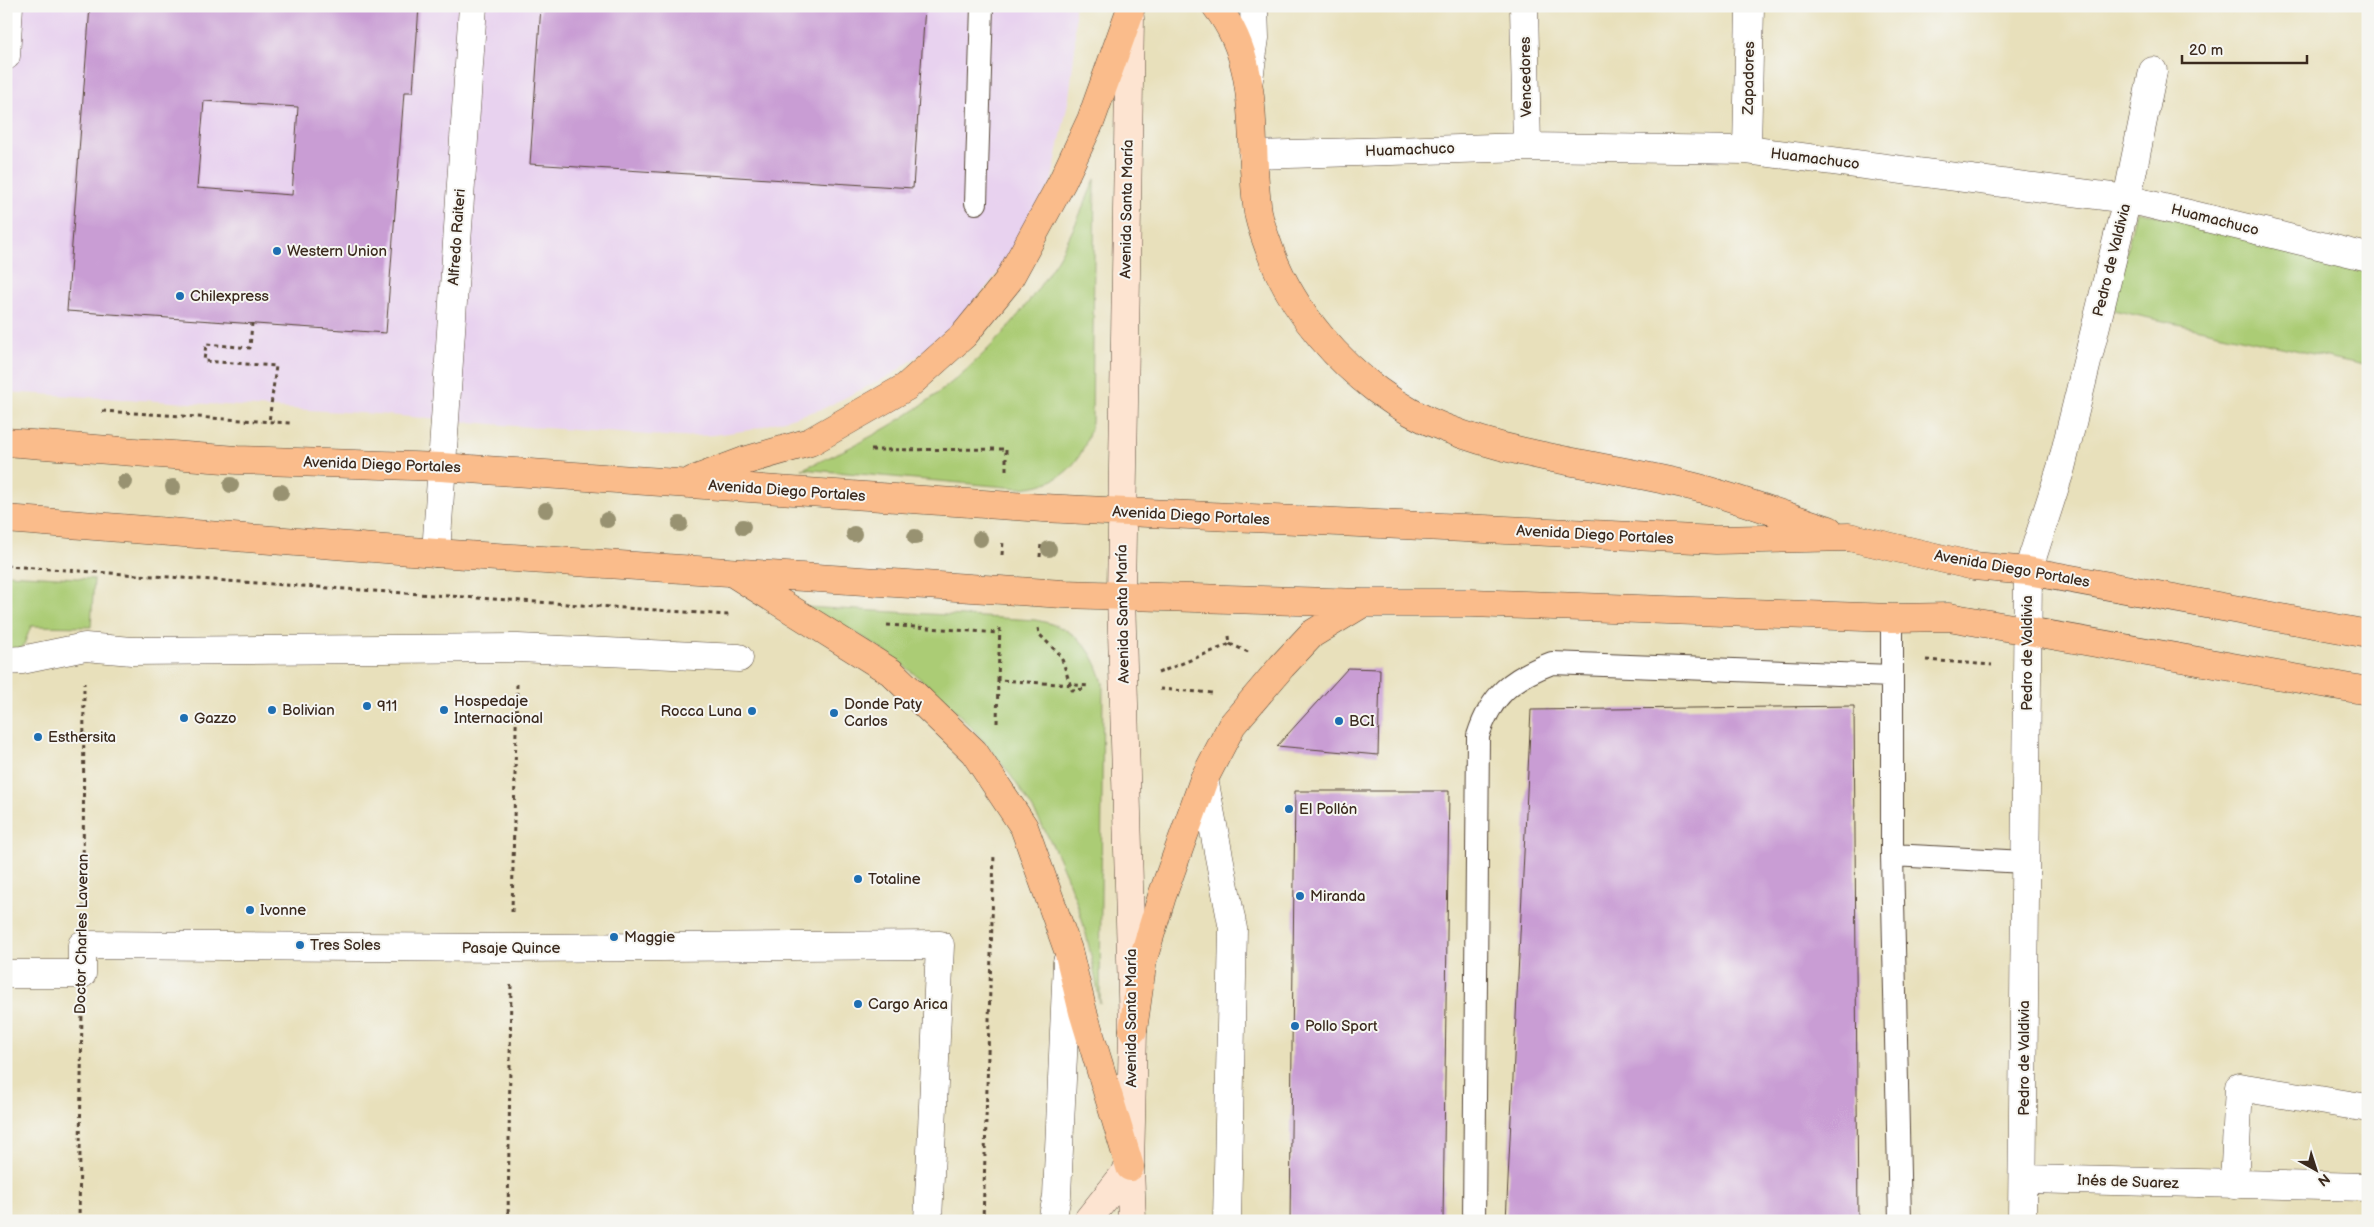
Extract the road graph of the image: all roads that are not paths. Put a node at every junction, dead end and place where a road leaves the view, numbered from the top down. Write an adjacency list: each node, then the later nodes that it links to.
1 (9, 6): 9 (street)
2 (473, 6): 20 (street, Alfredo Raiteri)
3 (982, 6): 16 (lane)
4 (1216, 6): 11 (main road)
5 (1254, 6): 11 (street)
6 (1524, 6): 12 (street, Vencedores)
7 (1750, 6): 13 (street, Zapadores)
8 (1130, 9): 21 (main road); 22 (main road, Avenida Santa María)
9 (6, 56)
10 (2153, 72): 15 (street, Pedro de Valdivia)
11 (1249, 79): 14 (main road)
12 (1527, 147): 13 (street, Huamachuco); 14 (street, Huamachuco)
13 (1747, 150): 15 (street, Huamachuco)
14 (1253, 155): 24 (main road)
15 (2126, 199): 18 (street, Huamachuco); 27 (street, Pedro de Valdivia)
16 (976, 203)
17 (2368, 253): 18 (street)
18 (2368, 257)
19 (6, 442): 20 (main road, Avenida Diego Portales)
20 (441, 467): 21 (main road, Avenida Diego Portales); 25 (street, Alfredo Raiteri)
21 (684, 484): 22 (main road, Avenida Diego Portales)
22 (1123, 512): 24 (main road, Avenida Diego Portales); 28 (main road, Avenida Santa María)
23 (6, 519): 25 (main road)
24 (1849, 537): 27 (main road, Avenida Diego Portales)
25 (436, 553): 26 (main road)
26 (730, 571): 28 (main road); 41 (main road)
27 (2028, 571): 31 (street, Pedro de Valdivia); 32 (main road, Avenida Diego Portales)
28 (1121, 595): 29 (main road); 43 (main road, Avenida Santa María)
29 (1363, 604): 30 (main road); 37 (main road)
30 (1892, 618): 31 (main road); 35 (lane)
31 (2026, 631): 36 (main road); 39 (street, Pedro de Valdivia)
32 (2368, 634)
33 (739, 658): 34 (street)
34 (6, 661)
35 (1892, 676): 38 (lane); 54 (lane)
36 (2368, 691)
37 (1204, 779): 43 (main road); 53 (street)
38 (1892, 855): 39 (lane); 55 (lane)
39 (2025, 862): 46 (street, Pedro de Valdivia)
40 (82, 946): 42 (street, Doctor Charles Laveran); 49 (street, Pasaje Quince)
41 (1068, 950): 45 (main road); 50 (street)
42 (6, 974)
43 (1133, 1030): 45 (main road, Avenida Santa María)
44 (2368, 1108): 47 (street)
45 (1130, 1167): 51 (main road); 52 (main road, Avenida Santa María)
46 (2023, 1179): 47 (street, Inés de Suarez); 56 (street, Pedro de Valdivia)
47 (2234, 1185): 48 (street, Inés de Suarez)
48 (2368, 1187)
49 (928, 1221)
50 (1052, 1221)
51 (1087, 1221)
52 (1132, 1221)
53 (1227, 1221)
54 (1474, 1221)
55 (1900, 1221)
56 (2022, 1221)

